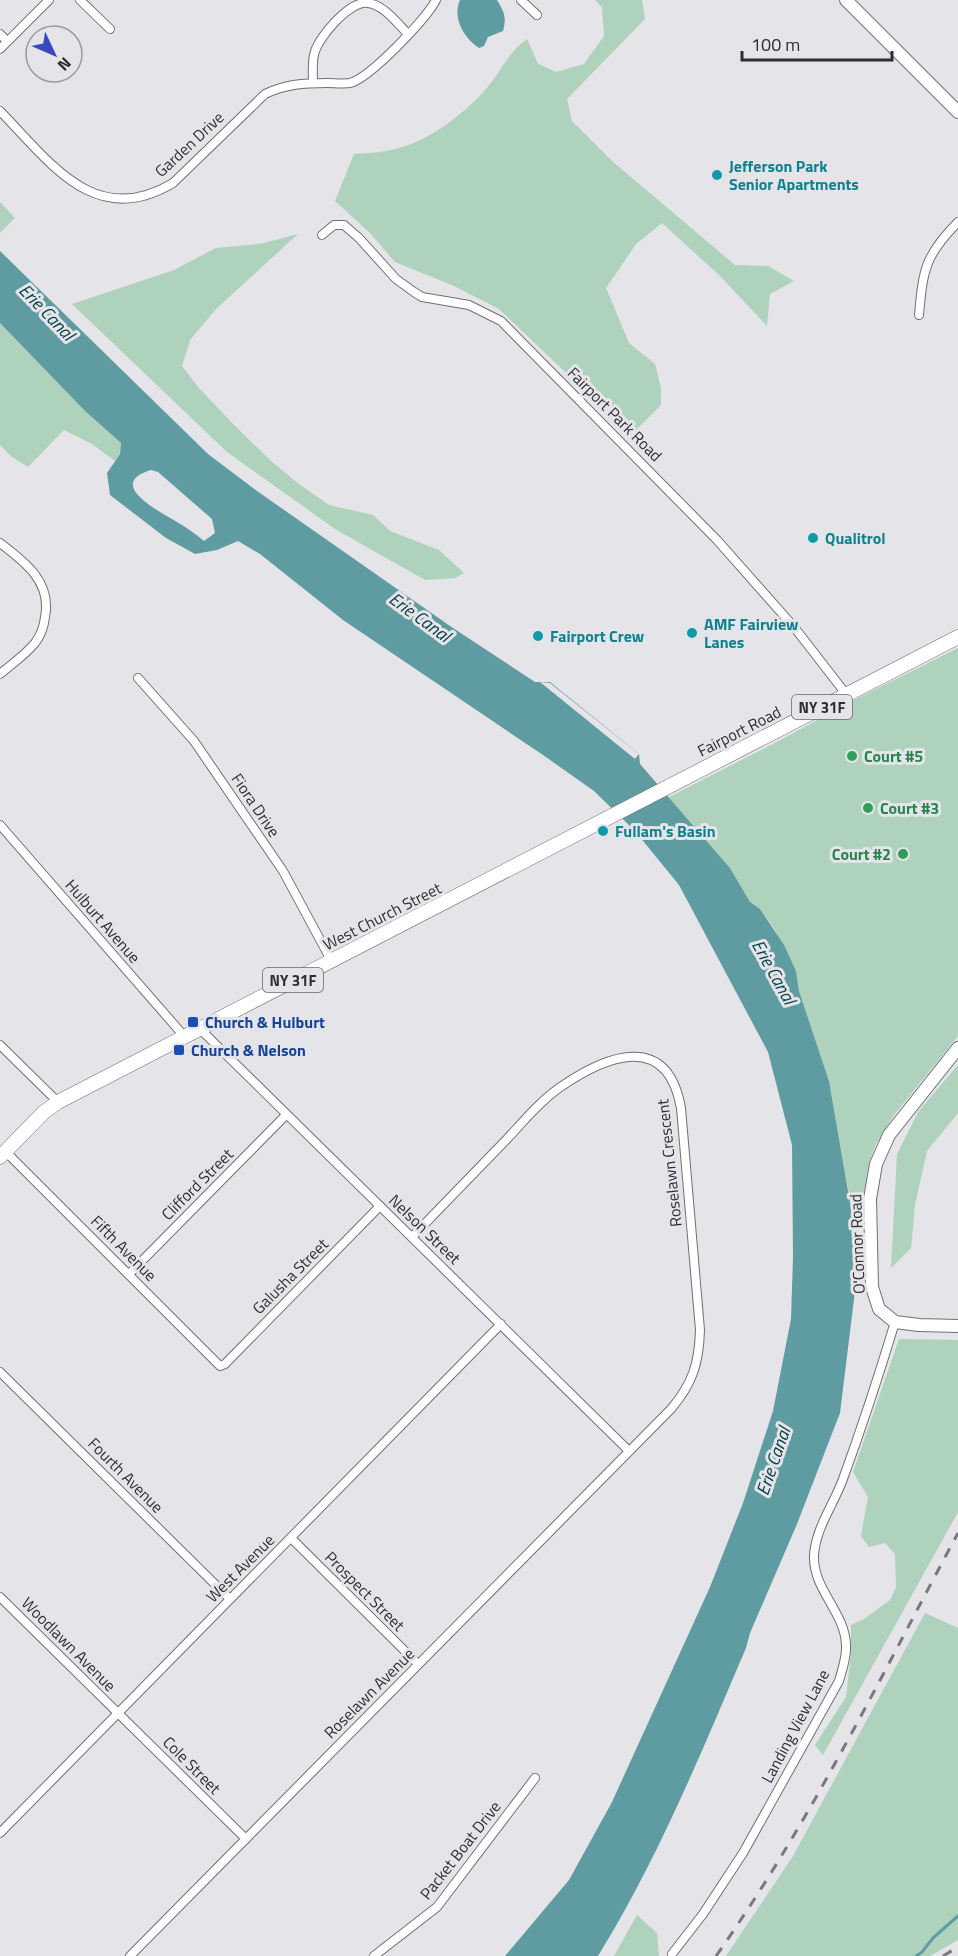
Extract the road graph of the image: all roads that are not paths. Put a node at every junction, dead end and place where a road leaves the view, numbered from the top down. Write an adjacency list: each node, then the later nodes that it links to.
1 (49, 0): 10 (street)
2 (80, 0): 7 (street)
3 (436, 0): 9 (street, Garden Drive)
4 (521, 0): 6 (street)
5 (846, 0): 14 (street)
6 (537, 15)
7 (110, 29)
8 (0, 34): 10 (street)
9 (408, 34): 12 (street, Garden Drive); 12 (street)
10 (7, 41): 11 (street)
11 (0, 50)
12 (313, 83): 13 (street, Garden Drive)
13 (0, 111)
14 (958, 112)
15 (958, 222): 17 (street)
16 (322, 235): 22 (street, Fairport Park Road)
17 (919, 315)
18 (0, 543): 20 (street)
19 (958, 637): 22 (main road, Fairport Road / NY 31F)
20 (0, 674)
21 (138, 678): 25 (street, Fiora Drive)
22 (846, 694): 23 (main road, Fairport Road / NY 31F)
23 (599, 822): 25 (main road, West Church Street / NY 31F)
24 (0, 825): 27 (street, Hulburt Avenue)
25 (331, 960): 26 (main road, West Church Street / NY 31F)
26 (199, 1028): 27 (main road, West Church Street / NY 31F); 31 (street, Nelson Street)
27 (184, 1036): 30 (main road, West Church Street / NY 31F)
28 (0, 1045): 30 (street)
29 (958, 1048): 36 (street, O'Connor Road)
30 (57, 1102): 32 (main road, West Church Street / NY 31F)
31 (286, 1115): 33 (street, Nelson Street); 35 (street, Clifford Street)
32 (3, 1154): 35 (street, Fifth Avenue)
33 (380, 1206): 34 (street, Nelson Street); 39 (street, Galusha Street)
34 (412, 1238): 37 (street, Nelson Street); 41 (street, Roselawn Crescent)
35 (129, 1274): 39 (street, Fifth Avenue)
36 (895, 1322): 38 (street); 50 (street, Landing View Lane)
37 (501, 1324): 41 (street, Nelson Street); 42 (street, West Avenue)
38 (958, 1326)
39 (220, 1366)
40 (0, 1372): 44 (street, Fourth Avenue)
41 (629, 1451): 45 (street, Roselawn Avenue)
42 (291, 1538): 44 (street, West Avenue); 45 (street, Prospect Street)
43 (0, 1597): 46 (street, Woodlawn Avenue)
44 (230, 1599): 46 (street, West Avenue)
45 (418, 1664): 49 (street, Roselawn Avenue)
46 (117, 1713): 48 (street, West Avenue); 49 (street, Cole Street)
47 (535, 1778): 52 (street, Packet Boat Drive)
48 (0, 1833)
49 (246, 1839): 51 (street, Roselawn Avenue)
50 (672, 1954)
51 (130, 1956)
52 (374, 1956)

